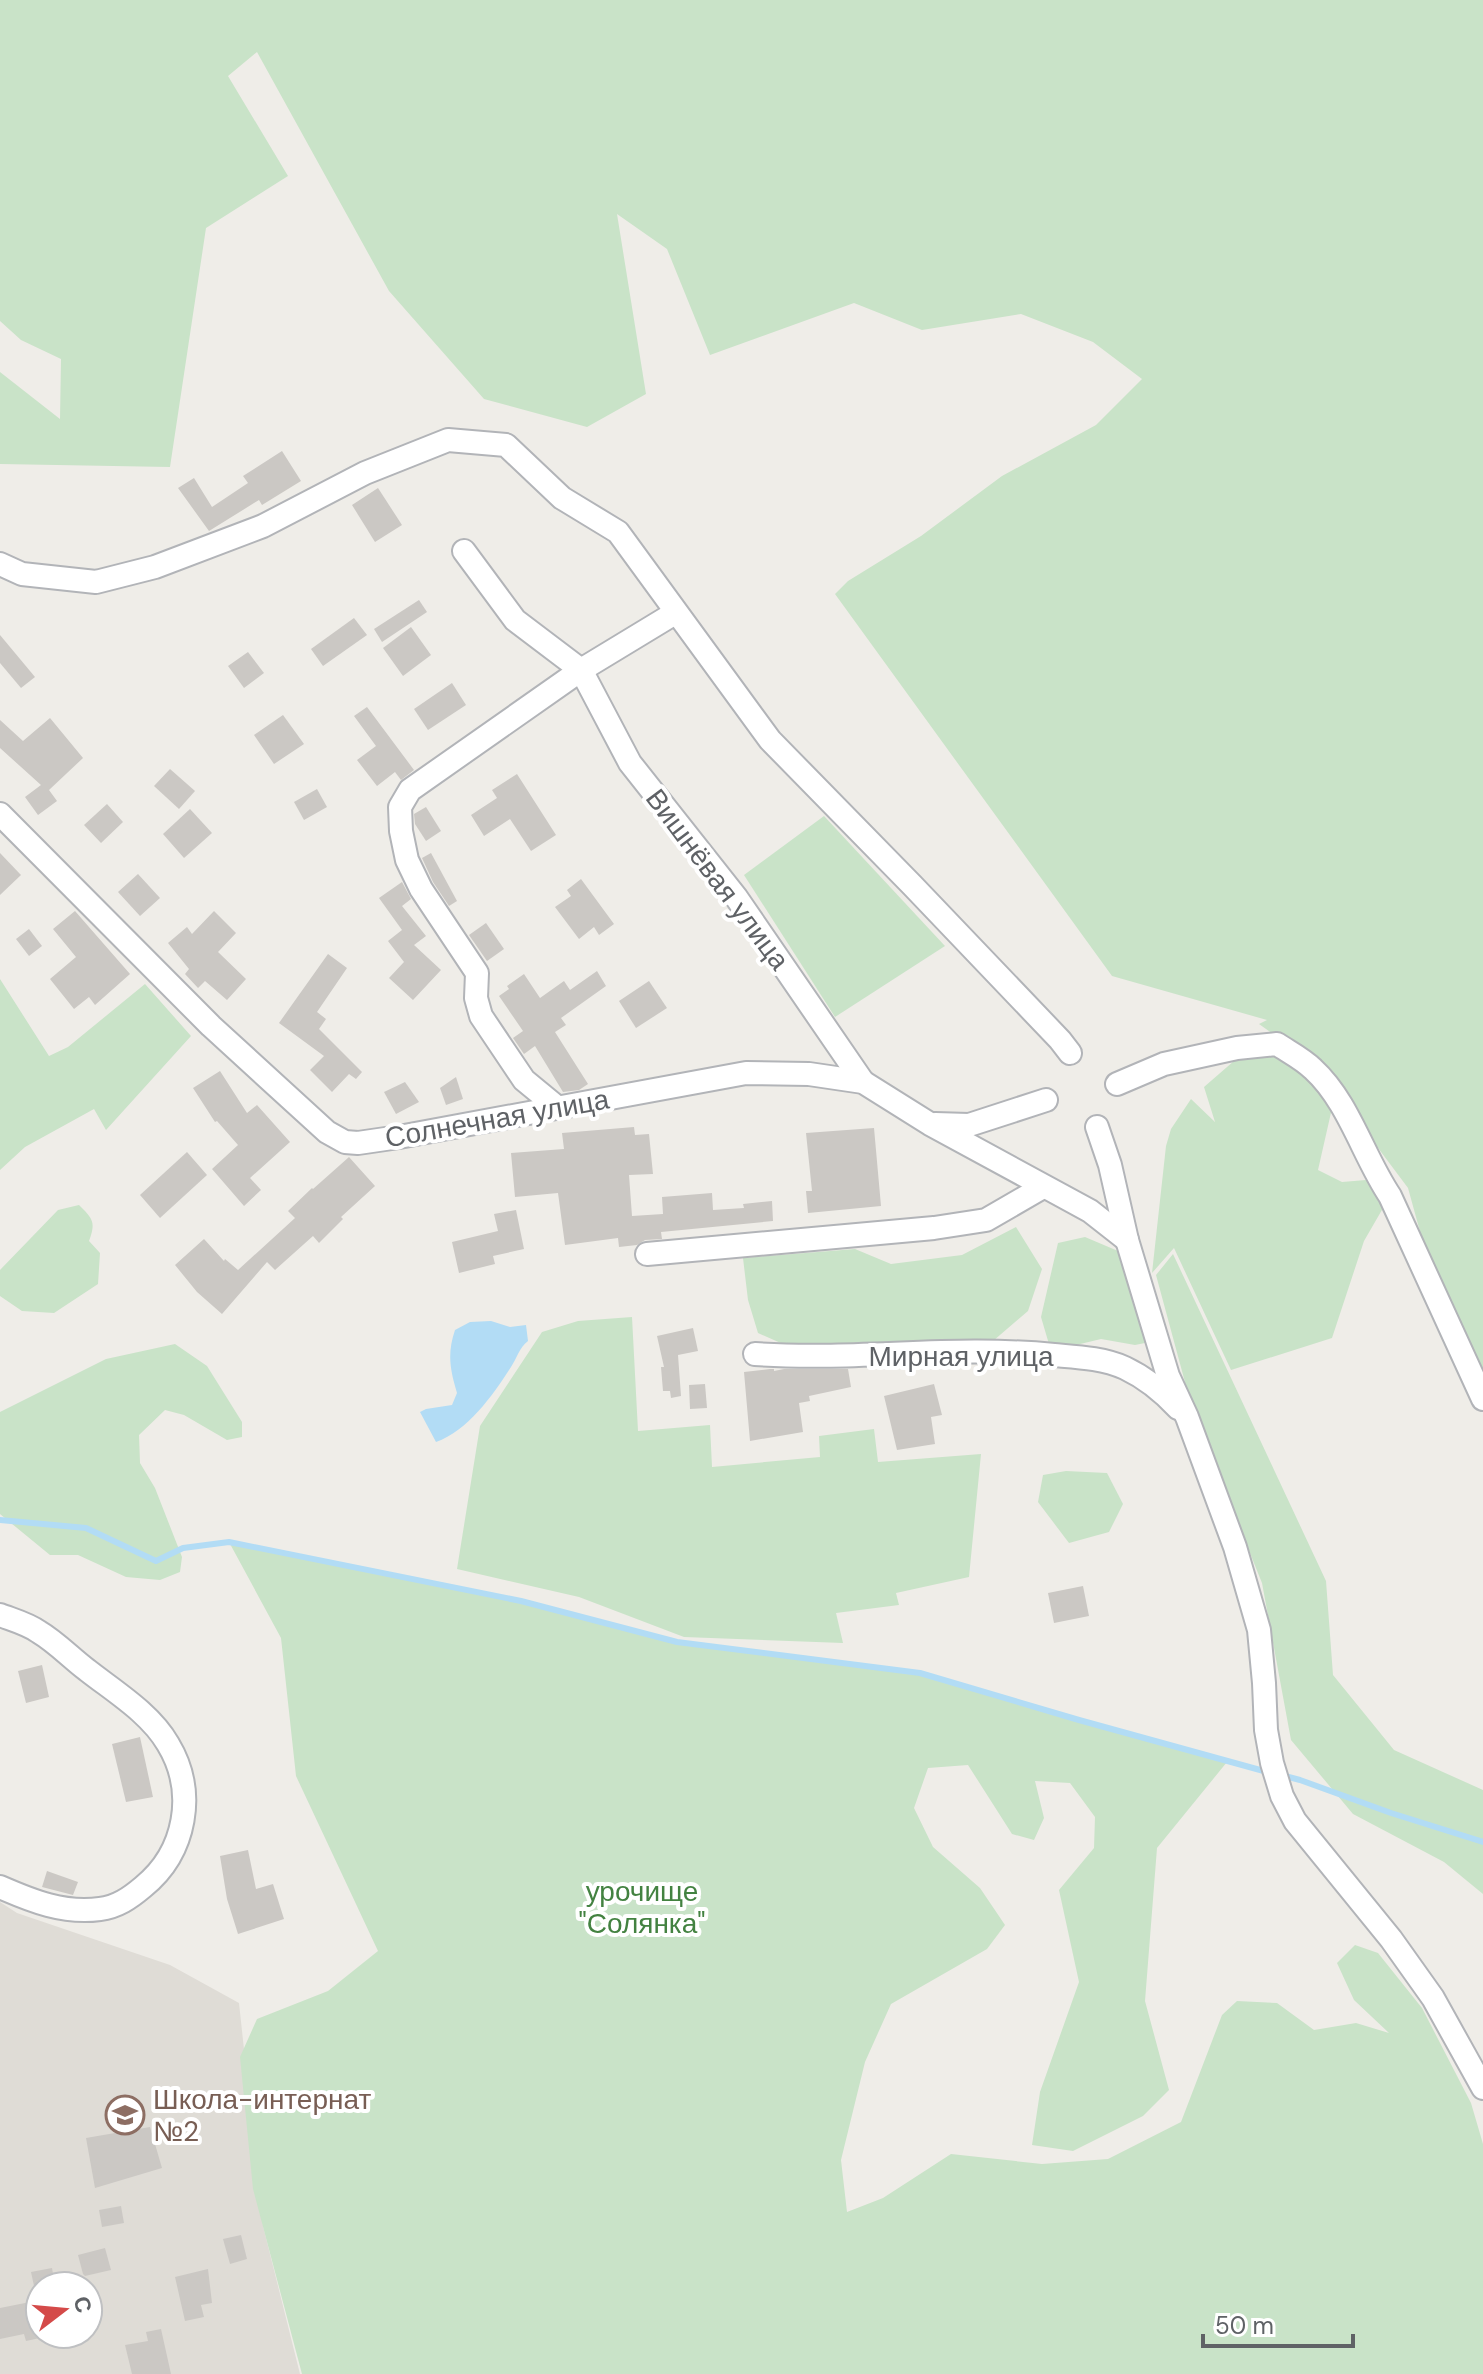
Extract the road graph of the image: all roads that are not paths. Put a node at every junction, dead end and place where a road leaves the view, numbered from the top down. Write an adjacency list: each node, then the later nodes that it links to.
1 (464, 551): 4 (street, Вишнёвая улица)
2 (0, 564): 3 (street)
3 (675, 613): 4 (street); 6 (street)
4 (581, 670): 7 (street, Вишнёвая улица); 10 (street)
5 (0, 814): 10 (street, Солнечная улица)
6 (1070, 1053)
7 (863, 1082): 10 (street, Солнечная улица); 11 (street, Солнечная улица)
8 (1117, 1084): 17 (street)
9 (1046, 1100): 11 (street)
10 (558, 1108)
11 (930, 1124): 13 (street, Солнечная улица)
12 (1097, 1127): 14 (street)
13 (1043, 1187): 14 (street, Солнечная улица); 15 (street)
14 (1127, 1240): 18 (street)
15 (647, 1254)
16 (755, 1354): 18 (street, Мирная улица)
17 (1483, 1399)
18 (1187, 1417): 21 (street)
19 (0, 1615): 20 (street)
20 (0, 1887)
21 (1483, 2088)

